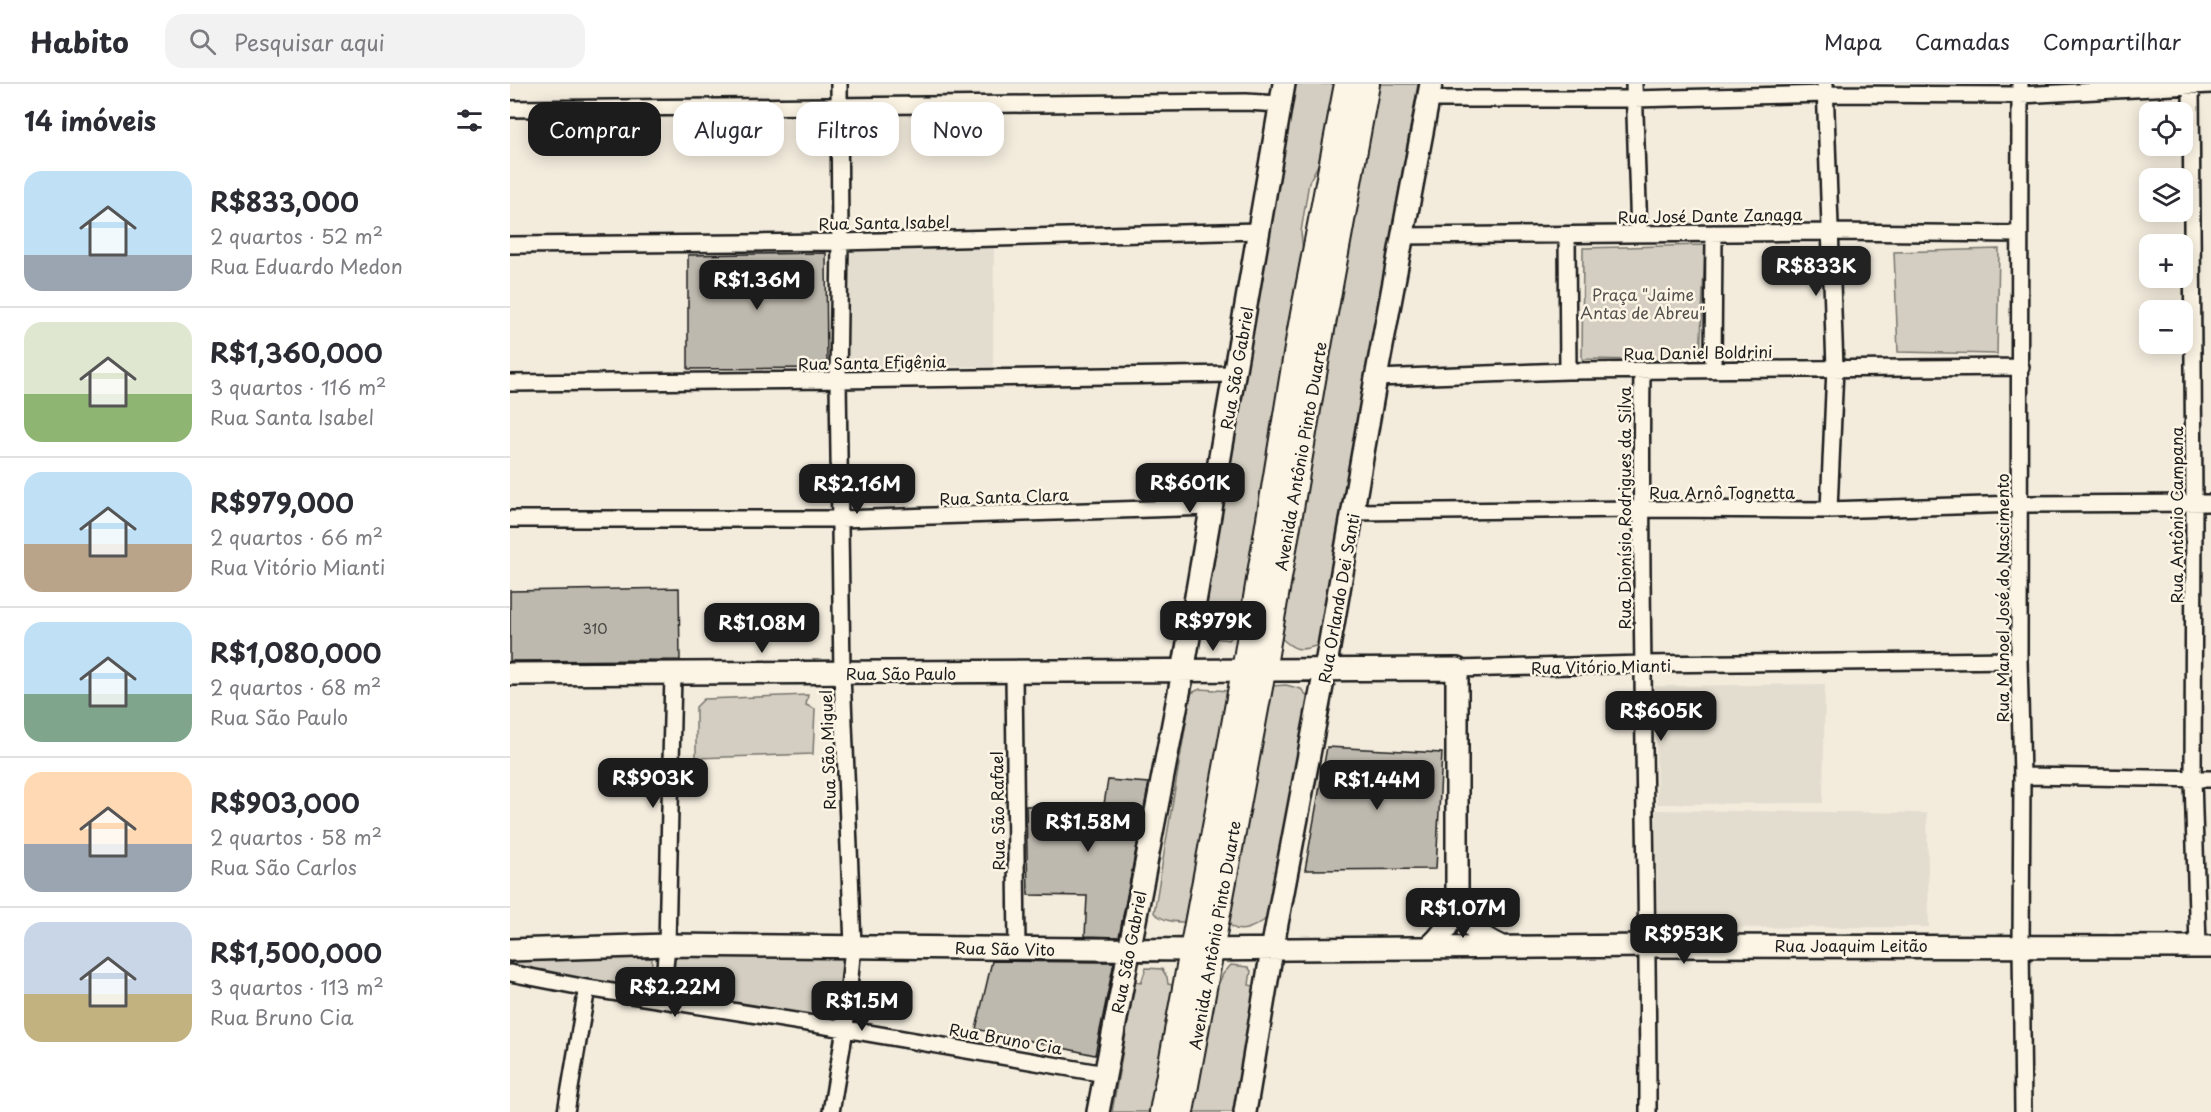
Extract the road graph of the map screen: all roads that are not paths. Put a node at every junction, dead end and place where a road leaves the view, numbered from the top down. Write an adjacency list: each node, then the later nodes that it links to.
1 (839, 84): 11 (street, Rua São Miguel)
2 (1347, 84): 47 (main road, Avenida Antônio Pinto Duarte)
3 (1367, 84): 47 (main road, Avenida Antônio Pinto Duarte)
4 (2191, 84): 5 (street); 7 (street); 34 (street, Rua Antônio Campana)
5 (2211, 85)
6 (1825, 89): 7 (street); 9 (street); 17 (street)
7 (2020, 90): 20 (street, Rua Manoel José do Nascimento)
8 (1429, 92): 9 (street); 22 (street, Rua Orlando Dei Santi)
9 (1634, 92): 19 (street)
10 (1282, 94): 12 (street); 16 (street, Rua São Gabriel)
11 (839, 102)
12 (899, 105)
13 (796, 106): 14 (street)
14 (510, 109)
15 (839, 156): 23 (street, Rua São Miguel)
16 (1259, 231): 23 (street, Rua Santa Isabel); 30 (street, Rua São Gabriel)
17 (1831, 232): 18 (street, Rua José Dante Zanaga); 20 (street, Rua José Dante Zanaga); 25 (street)
18 (1714, 233): 19 (street, Rua José Dante Zanaga); 27 (street)
19 (1639, 234): 21 (street, Rua José Dante Zanaga)
20 (2019, 234): 26 (street, Rua Manoel José do Nascimento)
21 (1567, 235): 22 (street, Rua José Dante Zanaga); 28 (street)
22 (1402, 236): 31 (street, Rua Orlando Dei Santi)
23 (840, 242): 24 (street, Rua Santa Isabel); 32 (street, Rua São Miguel)
24 (510, 245)
25 (1835, 368): 26 (street, Rua Daniel Boldrini); 27 (street, Rua Daniel Boldrini); 39 (street)
26 (2021, 368): 36 (street, Rua Manoel José do Nascimento)
27 (1713, 369): 29 (street, Rua Daniel Boldrini)
28 (1568, 371): 29 (street, Rua Daniel Boldrini); 31 (street, Rua Daniel Boldrini)
29 (1642, 371): 38 (street, Rua Dionísio Rodrigues da Silva)
30 (1235, 374): 32 (street, Rua Santa Efigênia); 37 (street, Rua São Gabriel)
31 (1376, 378): 40 (street, Rua Orlando Dei Santi)
32 (838, 380): 33 (street, Rua Santa Efigênia); 42 (street, Rua São Miguel)
33 (510, 383)
34 (2194, 502): 35 (street, Rua Arnô Tognetta); 36 (street, Rua Arnô Tognetta); 54 (street, Rua Antônio Campana)
35 (2211, 503)
36 (2018, 504): 39 (street, Rua Arnô Tognetta); 43 (street, Rua Manoel José do Nascimento)
37 (1211, 507): 42 (street, Rua Santa Clara); 48 (street, Rua São Gabriel)
38 (1640, 509): 39 (street, Rua Arnô Tognetta); 40 (street, Rua Arnô Tognetta); 44 (street, Rua Dionísio Rodrigues da Silva)
39 (1829, 510)
40 (1353, 512): 46 (street, Rua Orlando Dei Santi)
41 (510, 519): 42 (street, Rua Santa Clara)
42 (840, 519): 52 (street, Rua São Miguel)
43 (2019, 660): 44 (street, Rua Vitório Mianti); 53 (street, Rua Manoel José do Nascimento)
44 (1643, 664): 45 (street, Rua Vitório Mianti); 61 (street, Rua Dionísio Rodrigues da Silva)
45 (1457, 669): 46 (street, Rua Vitório Mianti); 56 (street)
46 (1325, 670): 47 (street, Rua Vitório Mianti); 68 (street, Rua Orlando Dei Santi)
47 (1254, 671): 48 (street, Rua Vitório Mianti); 67 (main road, Avenida Antônio Pinto Duarte)
48 (1183, 672): 50 (street, Rua São Paulo); 66 (street, Rua São Gabriel)
49 (672, 673): 51 (street, Rua São Paulo); 52 (street, Rua São Paulo); 57 (street)
50 (1014, 673): 52 (street, Rua São Paulo); 64 (street, Rua São Rafael)
51 (510, 674)
52 (842, 674): 59 (street, Rua São Miguel)
53 (2022, 776): 54 (street); 58 (street, Rua Manoel José do Nascimento)
54 (2193, 779): 55 (street); 63 (street, Rua Antônio Campana)
55 (2211, 779)
56 (1457, 902): 60 (street); 62 (street)
57 (667, 945): 59 (street, Rua São Vito); 65 (street, Rua São Vito); 71 (street)
58 (2021, 945): 61 (street, Rua Joaquim Leitão); 63 (street, Rua Joaquim Leitão); 81 (street, Rua Manoel José do Nascimento)
59 (852, 946): 64 (street, Rua São Vito); 72 (street, Rua São Miguel)
60 (1500, 946): 61 (street, Rua Joaquim Leitão); 62 (street, Rua São Vito)
61 (1648, 946): 80 (street, Rua Dionísio Rodrigues da Silva)
62 (1429, 947): 68 (street, Rua São Vito)
63 (2205, 947)
64 (1017, 949): 66 (street, Rua São Vito)
65 (510, 950)
66 (1129, 950): 67 (street, Rua São Vito); 73 (street, Rua São Gabriel)
67 (1201, 950): 68 (street, Rua São Vito); 77 (main road, Avenida Antônio Pinto Duarte); 78 (main road, Avenida Antônio Pinto Duarte)
68 (1272, 950): 79 (street, Rua Orlando Dei Santi)
69 (510, 973): 70 (street, Rua Bruno Cia)
70 (587, 988): 71 (street, Rua Bruno Cia); 74 (street)
71 (662, 1000): 72 (street, Rua Bruno Cia)
72 (845, 1029): 73 (street, Rua Bruno Cia); 75 (street, Rua São Miguel)
73 (1105, 1074): 76 (street, Rua São Gabriel)
74 (566, 1112)
75 (831, 1112)
76 (1098, 1112)
77 (1162, 1112)
78 (1181, 1112)
79 (1245, 1112)
80 (1648, 1112)
81 (2023, 1112)

